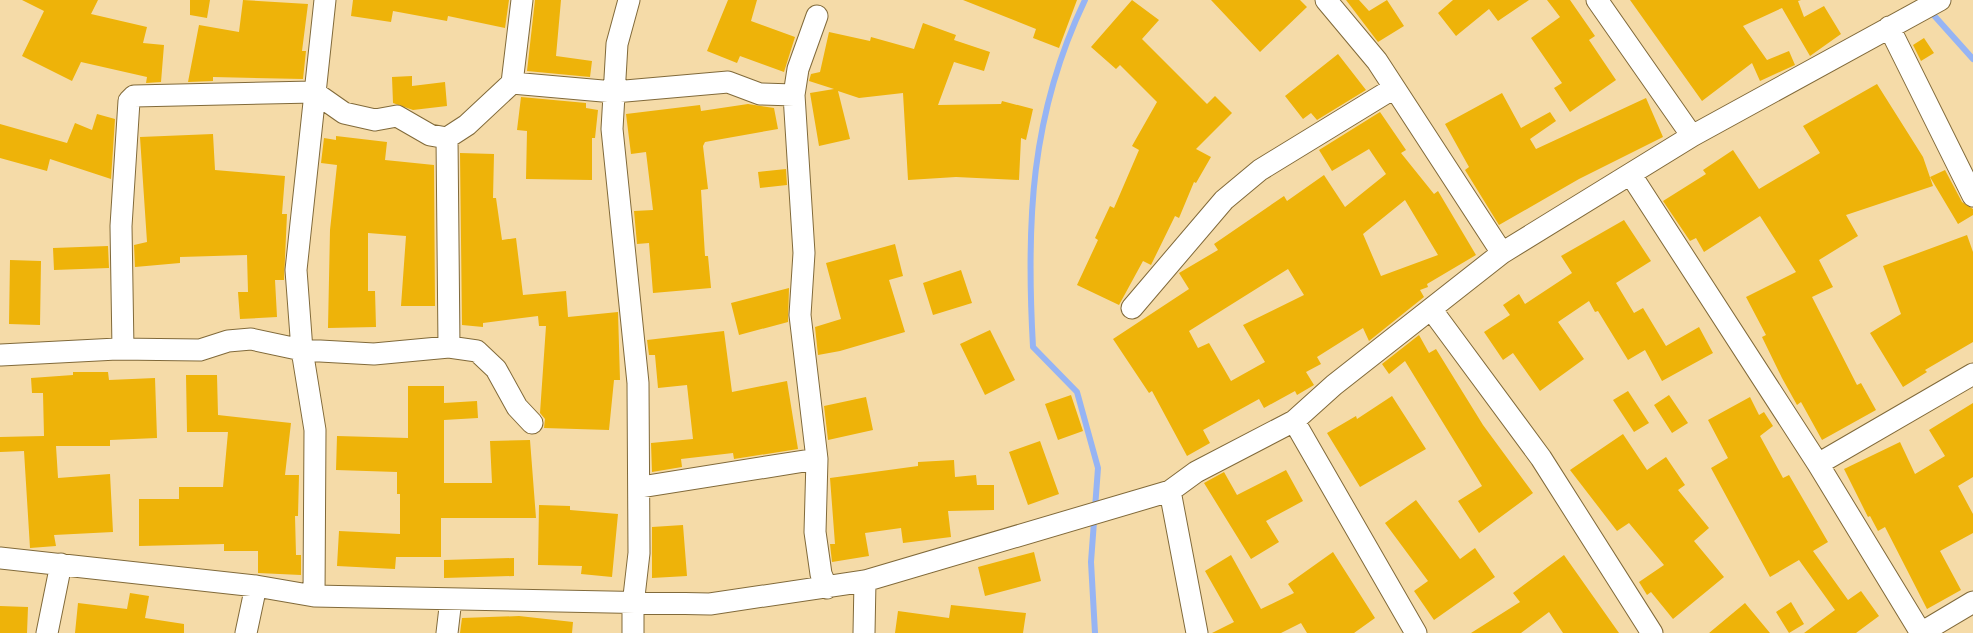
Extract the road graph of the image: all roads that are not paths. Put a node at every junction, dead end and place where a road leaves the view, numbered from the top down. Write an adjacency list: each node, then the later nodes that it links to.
1 (325, 0): 11 (street)
2 (522, 0): 9 (street)
3 (629, 0): 12 (street)
4 (1326, 0): 10 (street)
5 (1597, 0): 14 (street)
6 (1940, 0): 8 (street)
7 (817, 16): 13 (street)
8 (1889, 27): 14 (street); 17 (street)
9 (512, 83): 12 (street); 15 (street)
10 (1394, 88): 18 (street); 19 (street)
11 (314, 92): 15 (street); 22 (street); 23 (street)
12 (614, 92): 13 (street); 30 (street)
13 (794, 96): 28 (street)
14 (1692, 136): 16 (street)
15 (446, 138): 21 (street)
16 (1631, 175): 18 (street); 29 (street)
17 (1973, 196)
18 (1502, 253): 20 (street)
19 (1132, 308)
20 (1431, 309): 26 (street); 48 (street)
21 (449, 347): 23 (street); 27 (street)
22 (123, 349): 23 (street); 24 (street)
23 (302, 350): 37 (street)
24 (1, 355)
25 (1973, 374): 29 (street)
26 (1294, 421): 31 (street); 47 (street)
27 (532, 423)
28 (817, 459): 30 (street); 36 (street)
29 (1818, 464): 49 (street)
30 (640, 487): 40 (street)
31 (1170, 491): 34 (street); 46 (street)
32 (0, 558): 33 (street)
33 (61, 564): 35 (street); 41 (street)
34 (865, 581): 36 (street); 45 (street)
35 (256, 586): 37 (street); 42 (street)
36 (827, 588): 40 (street)
37 (314, 596): 38 (street)
38 (451, 599): 40 (street); 43 (street)
39 (1973, 602): 49 (street)
40 (633, 605): 44 (street)
41 (47, 633)
42 (246, 633)
43 (447, 633)
44 (633, 633)
45 (863, 633)
46 (1198, 633)
47 (1416, 633)
48 (1652, 633)
49 (1921, 633)

